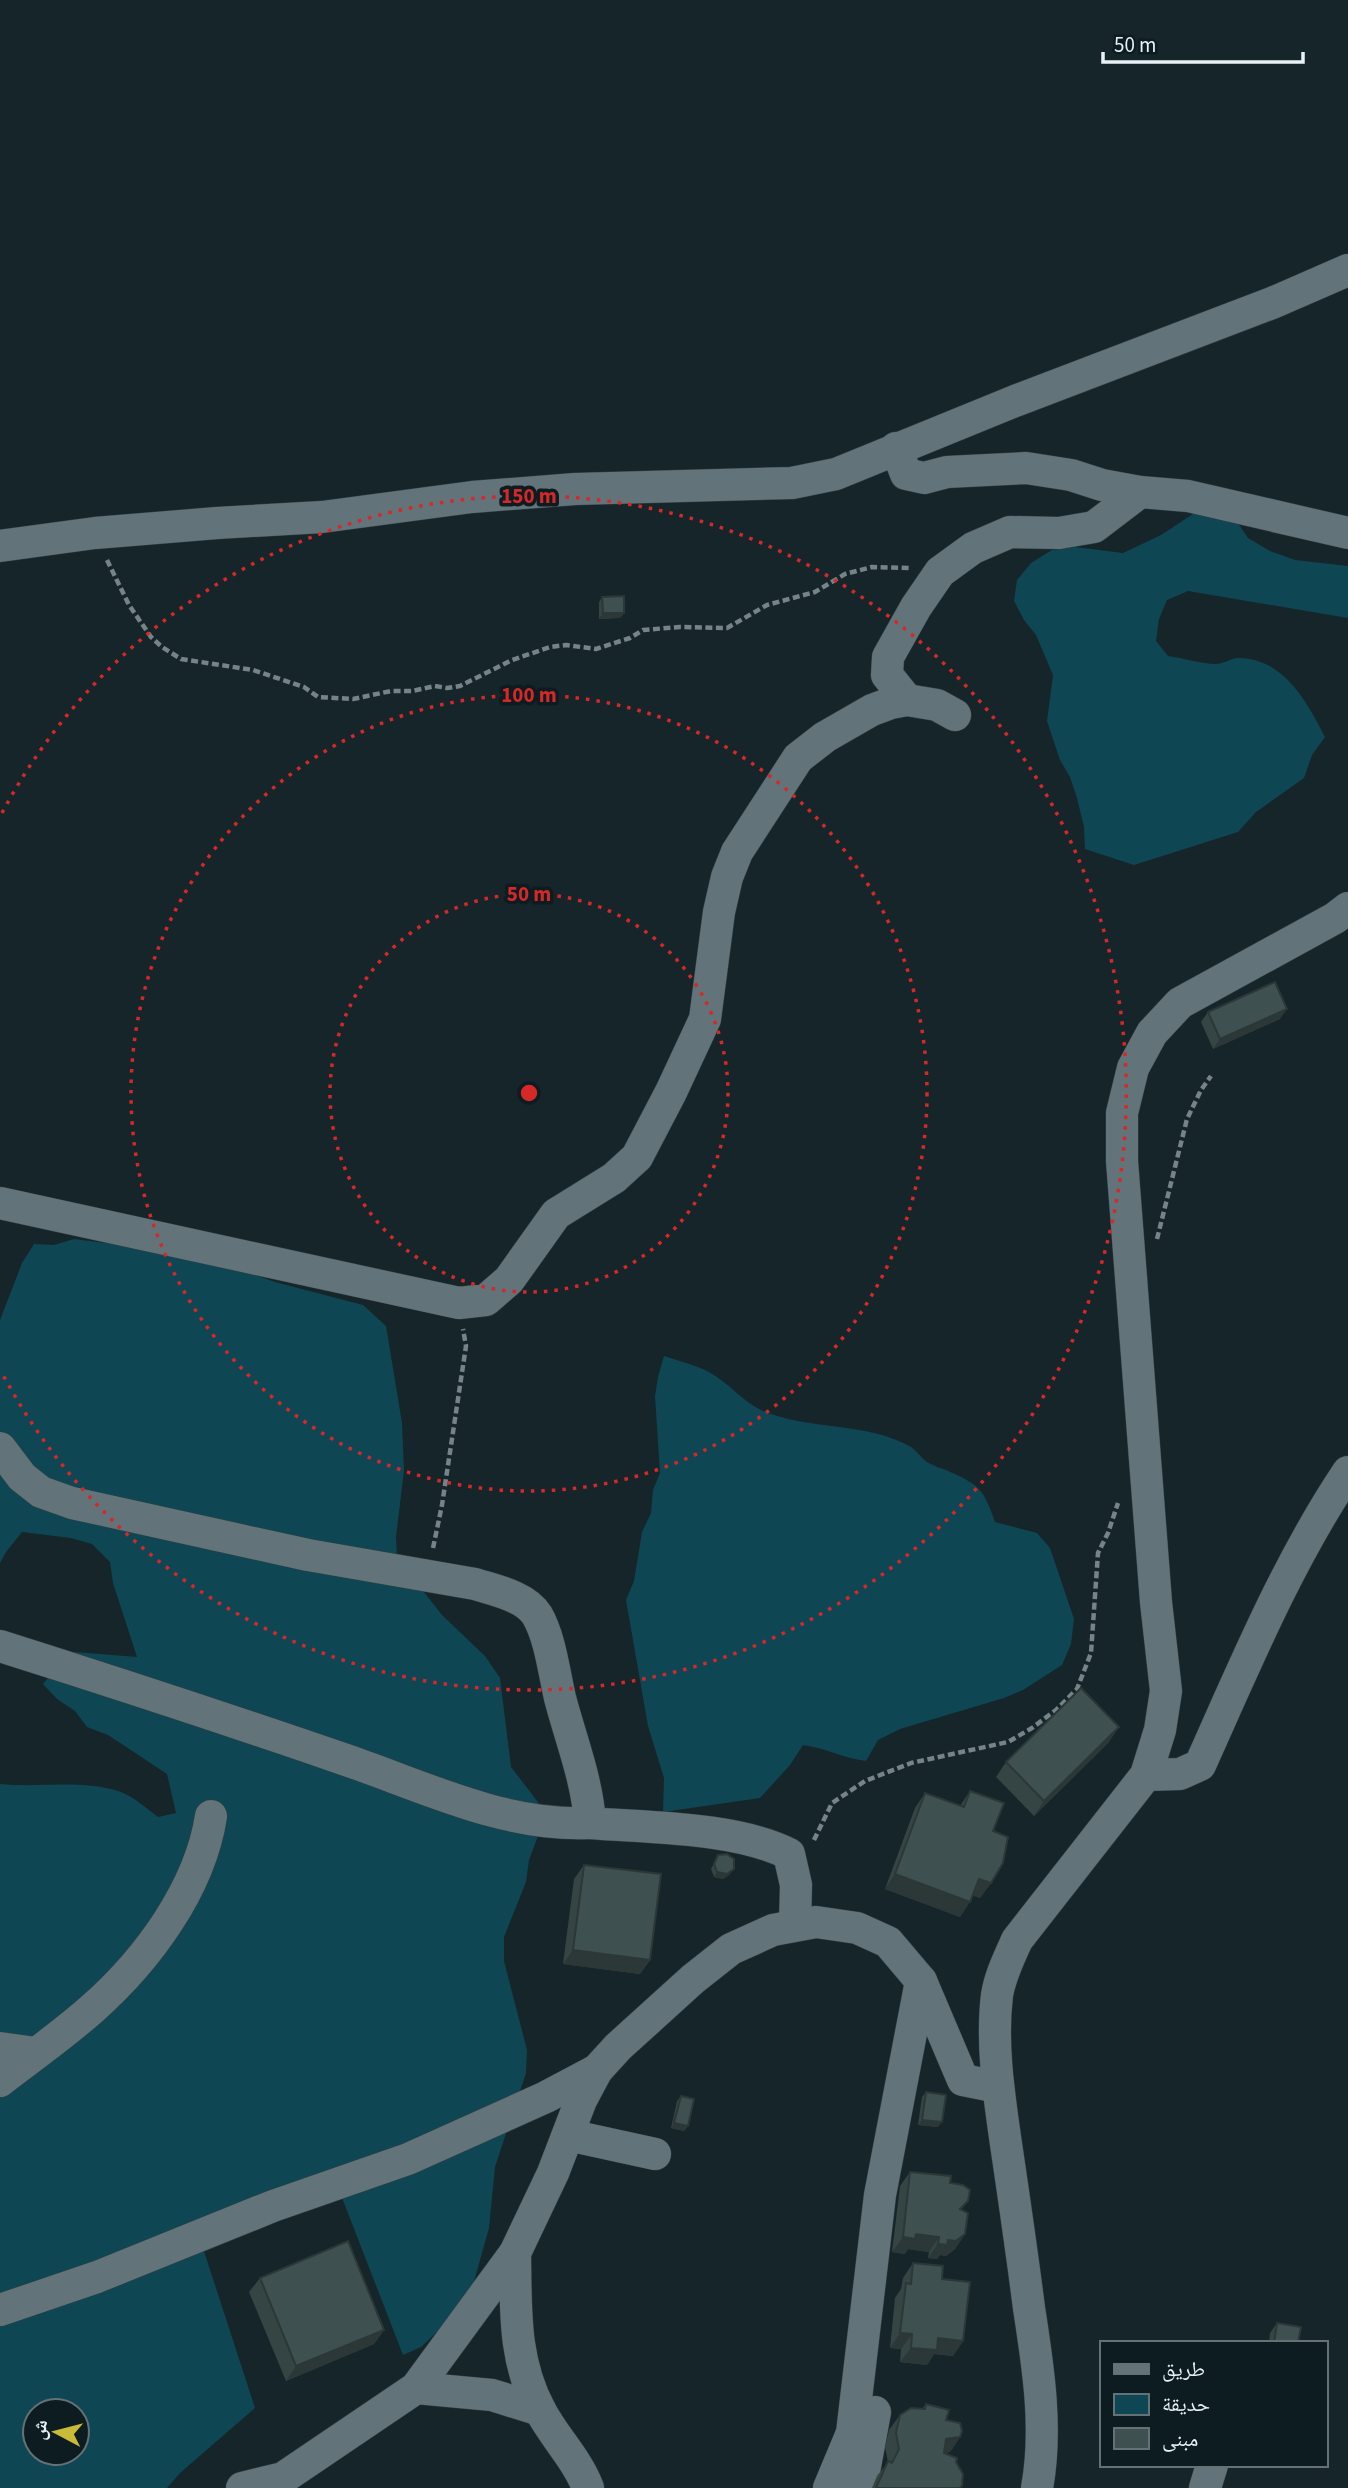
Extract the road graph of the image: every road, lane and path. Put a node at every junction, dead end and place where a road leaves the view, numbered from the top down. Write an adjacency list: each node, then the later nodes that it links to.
1 (1348, 270): 2 (street)
2 (896, 448): 3 (street); 4 (street)
3 (1140, 492): 5 (street); 7 (street)
4 (95, 533): 6 (street); 7 (path)
5 (1348, 533)
6 (0, 546)
7 (940, 572): 8 (street)
8 (907, 700): 9 (street); 14 (street)
9 (955, 715)
10 (1348, 908): 13 (street)
11 (1211, 1076): 13 (path)
12 (0, 1203): 14 (street)
13 (1130, 1281): 20 (street)
14 (459, 1303): 18 (path)
15 (0, 1448): 18 (street)
16 (1348, 1472): 20 (street)
17 (1117, 1497): 23 (path)
18 (426, 1577): 22 (street)
19 (0, 1646): 22 (street)
20 (1146, 1775): 30 (street)
21 (211, 1816): 27 (street)
22 (590, 1823): 23 (street)
23 (789, 1854): 24 (street)
24 (795, 1924): 25 (street); 28 (street)
25 (921, 1981): 30 (street); 35 (street)
26 (0, 2048): 27 (street)
27 (36, 2053): 29 (street)
28 (597, 2070): 31 (street); 34 (street)
29 (0, 2081)
30 (998, 2087): 44 (street)
31 (568, 2135): 32 (street); 33 (street)
32 (655, 2154)
33 (515, 2253): 36 (street); 37 (street)
34 (0, 2310)
35 (861, 2365): 42 (street); 43 (street)
36 (416, 2388): 37 (street); 39 (street)
37 (540, 2410): 41 (street)
38 (1211, 2467): 45 (street)
39 (280, 2483): 40 (street)
40 (242, 2488)
41 (588, 2488)
42 (829, 2488)
43 (861, 2488)
44 (1037, 2488)
45 (1205, 2488)

